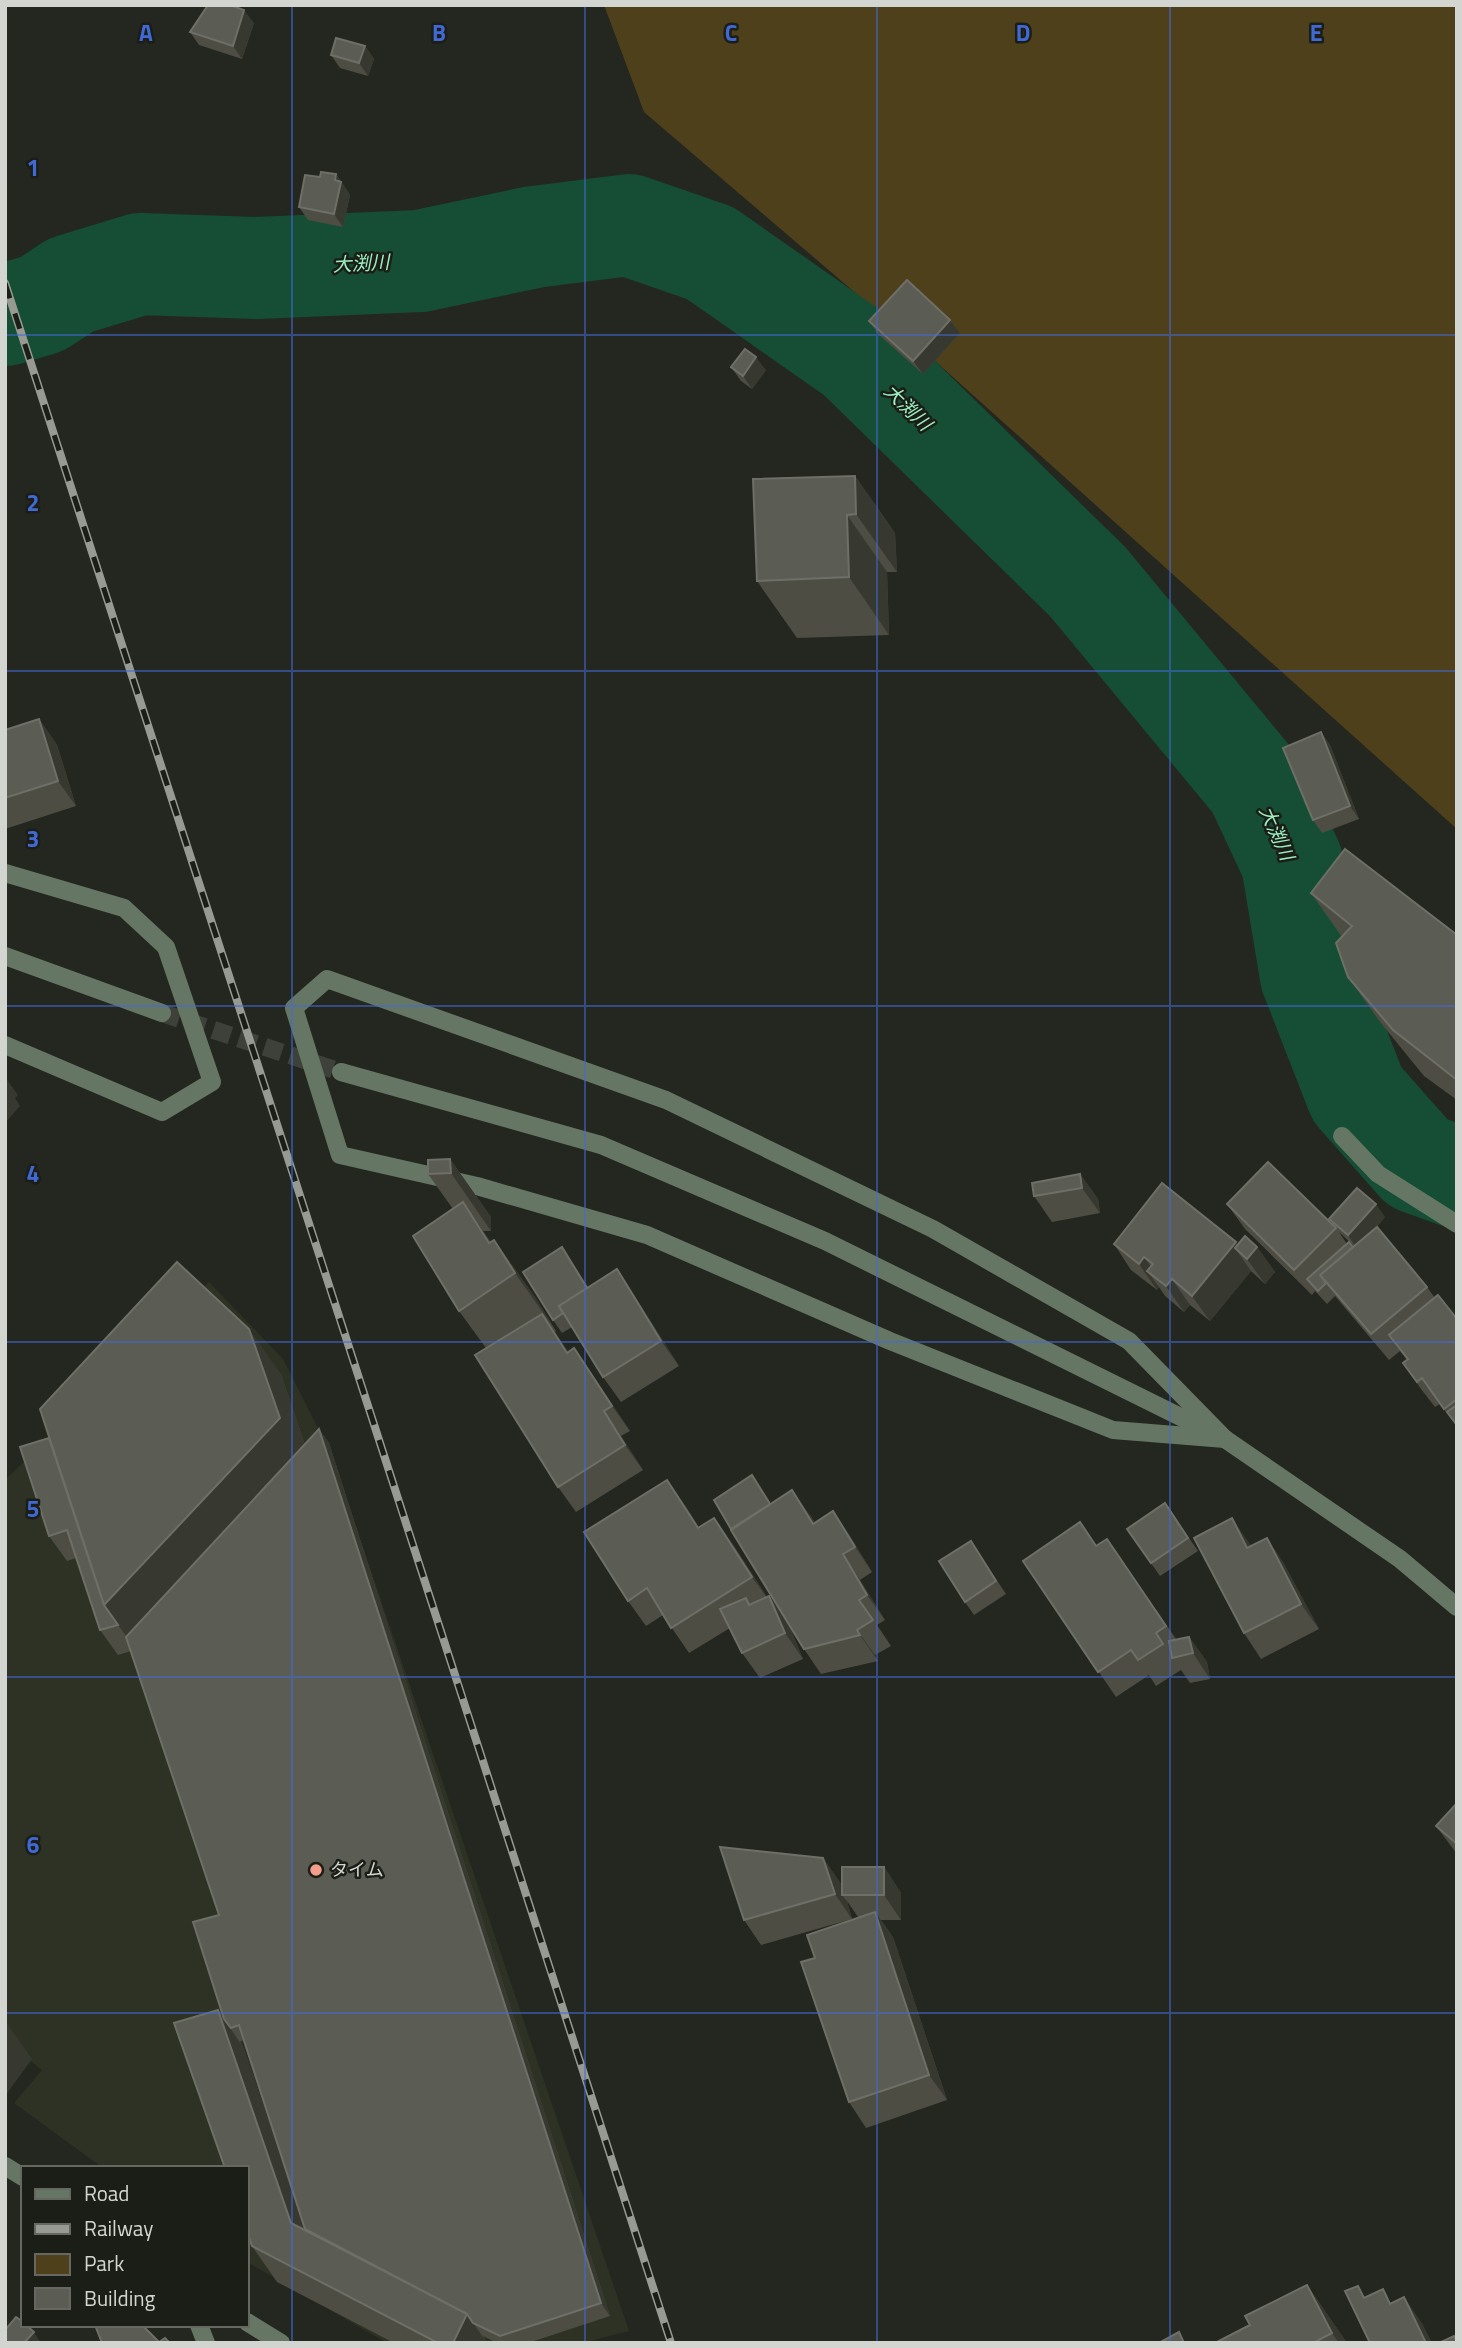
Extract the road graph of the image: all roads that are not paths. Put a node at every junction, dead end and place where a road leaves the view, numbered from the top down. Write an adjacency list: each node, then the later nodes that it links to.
1 (5, 873): 4 (street)
2 (5, 956): 3 (street)
3 (162, 1013)
4 (5, 1045)
5 (341, 1072): 8 (street)
6 (1342, 1136): 7 (street)
7 (1457, 1224)
8 (1225, 1439): 8 (street); 9 (street)
9 (1457, 1607)
10 (5, 2166): 11 (street)
11 (21, 2176)
12 (248, 2323): 13 (street)
13 (281, 2343)

